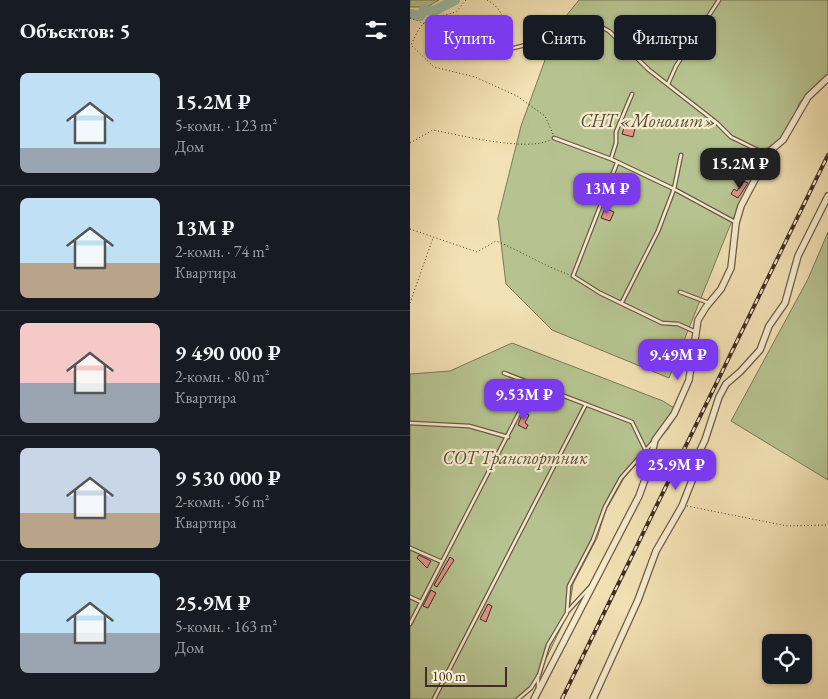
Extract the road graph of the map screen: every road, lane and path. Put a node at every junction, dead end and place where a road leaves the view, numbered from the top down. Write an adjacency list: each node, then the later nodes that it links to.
1 (466, 0): 4 (path)
2 (487, 0): 5 (path)
3 (719, 0): 11 (lane)
4 (440, 15)
5 (502, 15)
6 (410, 18): 7 (path)
7 (425, 24): 8 (path)
8 (411, 45): 13 (path)
9 (513, 48): 11 (lane)
10 (828, 78): 16 (street)
11 (668, 84): 16 (lane)
12 (632, 94): 17 (lane)
13 (554, 138): 14 (path); 17 (lane)
14 (410, 143)
15 (681, 155): 19 (lane)
16 (768, 155): 21 (street)
17 (610, 159): 18 (lane)
18 (616, 162): 19 (lane); 24 (lane)
19 (674, 188): 21 (lane); 26 (lane)
20 (828, 196): 37 (street)
21 (736, 223): 28 (street)
22 (410, 229): 23 (path)
23 (434, 237): 24 (path); 27 (path)
24 (573, 276): 26 (lane)
25 (680, 292): 28 (lane)
26 (622, 302): 29 (lane)
27 (410, 303)
28 (709, 303): 29 (street)
29 (696, 332): 35 (street)
30 (504, 373): 31 (lane)
31 (534, 384): 32 (lane); 34 (lane)
32 (586, 404): 36 (lane); 48 (lane)
33 (410, 423): 34 (lane)
34 (508, 437): 40 (lane)
35 (655, 440): 36 (lane); 41 (street)
36 (645, 449): 44 (lane)
37 (682, 506): 38 (path); 51 (street)
38 (828, 525)
39 (410, 548): 40 (lane)
40 (442, 562): 43 (lane)
41 (591, 585): 44 (lane); 47 (street)
42 (410, 597): 43 (lane)
43 (421, 602): 45 (lane)
44 (567, 612): 46 (lane)
45 (410, 624)
46 (539, 675): 47 (lane); 49 (lane)
47 (538, 689): 50 (street)
48 (434, 699)
49 (518, 699)
50 (534, 699)
51 (593, 699)

